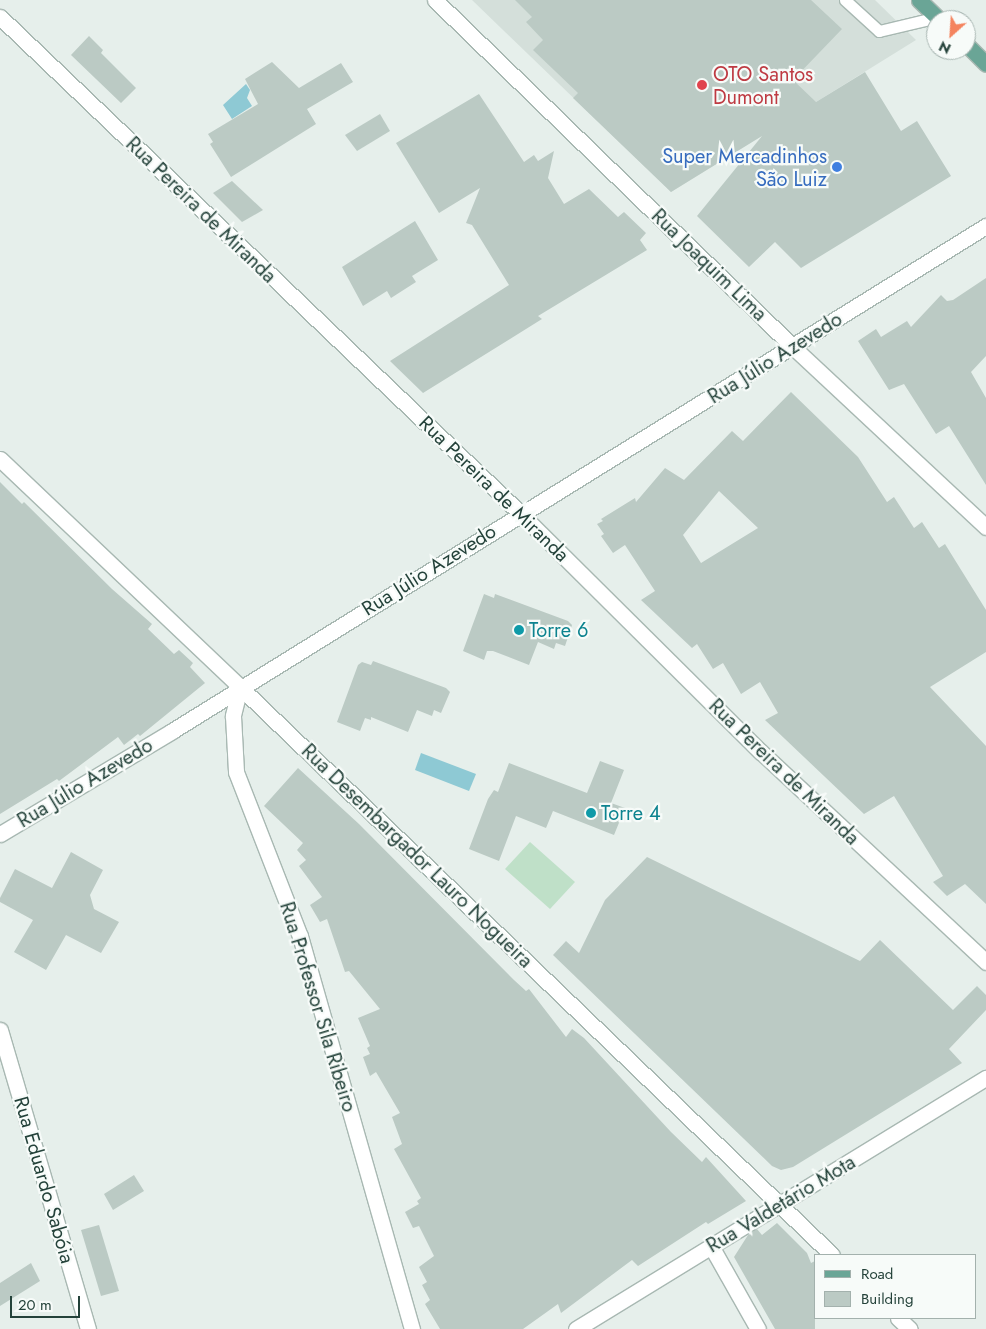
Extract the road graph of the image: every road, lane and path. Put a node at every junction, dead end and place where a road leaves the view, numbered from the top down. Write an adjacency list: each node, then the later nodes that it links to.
1 (435, 0): 10 (street, Rua Joaquim Lima)
2 (845, 0): 6 (lane)
3 (920, 0): 4 (main road)
4 (930, 10)
5 (0, 17): 13 (street, Rua Pereira de Miranda)
6 (926, 22)
7 (976, 54): 8 (main road)
8 (986, 64)
9 (986, 226): 10 (street, Rua Júlio Azevedo)
10 (793, 347): 12 (street, Rua Joaquim Lima); 13 (street, Rua Júlio Azevedo)
11 (0, 459): 15 (street, Rua Desembargador Lauro Nogueira)
12 (980, 511): 14 (street, Rua Joaquim Lima)
13 (520, 513): 15 (street, Rua Júlio Azevedo); 17 (street, Rua Pereira de Miranda)
14 (986, 527)
15 (240, 687): 16 (street, Rua Júlio Azevedo); 20 (street, Rua Desembargador Lauro Nogueira); 25 (street, Rua Professor Sila Ribeiro)
16 (0, 834)
17 (986, 962)
18 (0, 1030): 24 (street, Rua Eduardo Sabóia)
19 (986, 1078): 20 (street, Rua Valdetário Mota)
20 (780, 1205): 21 (street, Rua Valdetário Mota); 22 (street, Rua Desembargador Lauro Nogueira)
21 (711, 1246): 26 (street, Rua Valdetário Mota); 27 (street)
22 (831, 1254)
23 (899, 1319): 28 (street)
24 (88, 1329)
25 (412, 1329)
26 (576, 1329)
27 (758, 1329)
28 (910, 1329)

